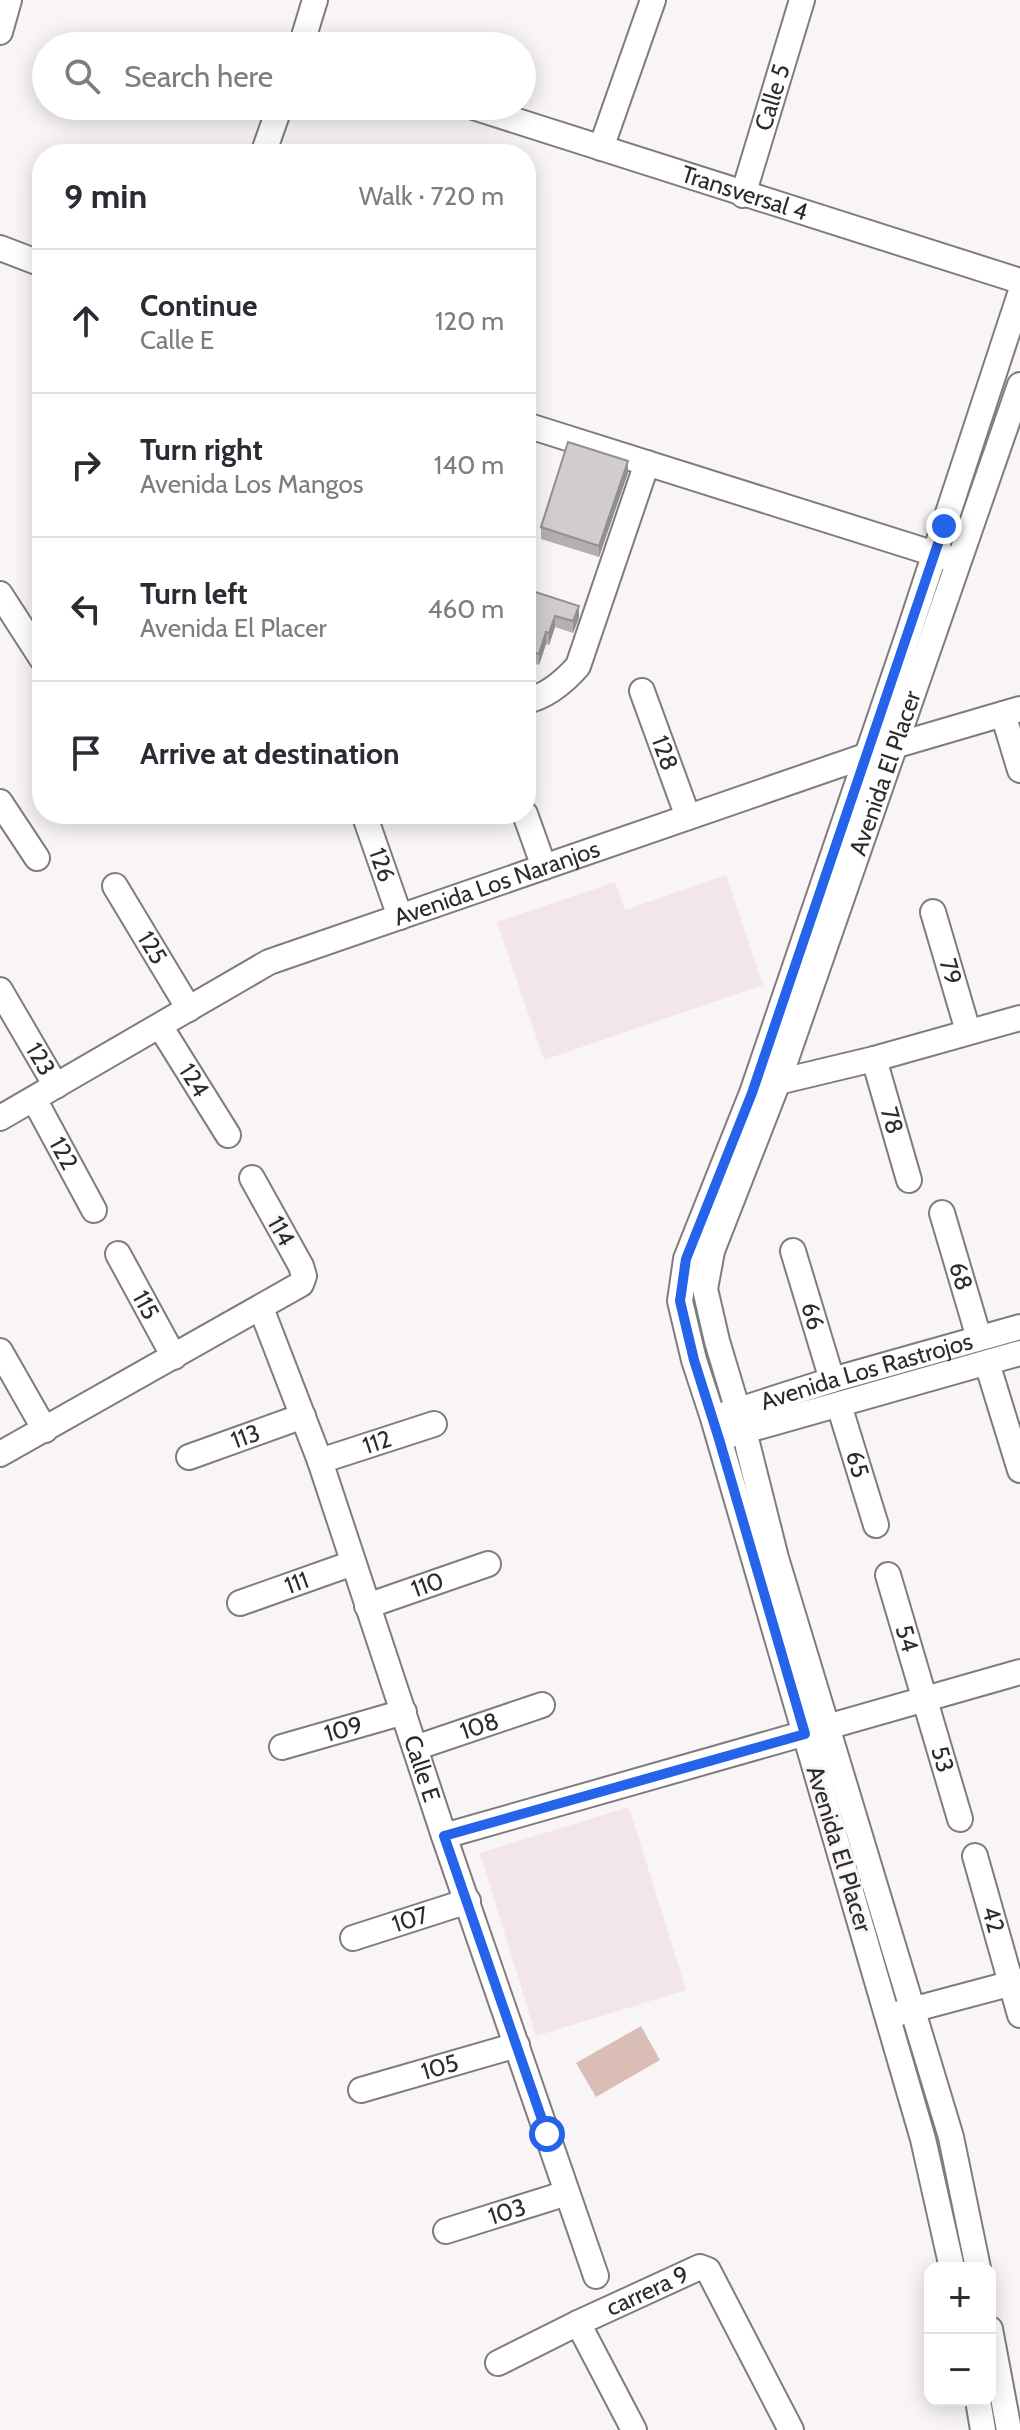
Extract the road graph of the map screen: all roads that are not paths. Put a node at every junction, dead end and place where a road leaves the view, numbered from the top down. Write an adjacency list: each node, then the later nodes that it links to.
1 (9, 0): 5 (street)
2 (315, 0): 6 (street)
3 (653, 0): 10 (street)
4 (802, 0): 11 (street, Calle 5)
5 (0, 32)
6 (305, 32)
7 (275, 120): 9 (street)
8 (514, 120): 10 (street, Transversal 4)
9 (267, 144)
10 (601, 148): 11 (street, Transversal 4)
11 (743, 195): 14 (street, Transversal 4)
12 (0, 248): 13 (street)
13 (32, 260)
14 (1020, 281)
15 (1020, 294): 19 (street, Avenida El Placer)
16 (1020, 385): 20 (street, Avenida El Placer)
17 (536, 428): 18 (street)
18 (647, 463): 19 (street); 24 (street)
19 (935, 554): 20 (street); 27 (street, Avenida El Placer)
20 (958, 562): 26 (street, Avenida El Placer)
21 (0, 594): 22 (street)
22 (32, 644)
23 (642, 691): 30 (street, 128)
24 (536, 697)
25 (1012, 711): 26 (street, Avenida Los Naranjos); 28 (street)
26 (897, 745): 27 (street, Avenida Los Naranjos); 44 (street, Avenida El Placer)
27 (867, 755): 30 (street, Avenida Los Naranjos); 67 (street, Avenida El Placer)
28 (1020, 770)
29 (0, 802): 33 (street)
30 (688, 817): 34 (street, Avenida Los Naranjos)
31 (367, 824): 37 (street, 126)
32 (529, 824): 34 (street)
33 (37, 858)
34 (544, 867): 37 (street, Avenida Los Naranjos)
35 (115, 886): 39 (street, 125)
36 (933, 912): 42 (street, 79)
37 (400, 917): 39 (street, Avenida Los Naranjos)
38 (0, 990): 45 (street, 123)
39 (189, 1009): 41 (street, Avenida Los Naranjos)
40 (1019, 1021): 42 (street)
41 (160, 1026): 45 (street, Avenida Los Naranjos); 48 (street, 124)
42 (968, 1031): 43 (street)
43 (874, 1059): 44 (street); 50 (street, 78)
44 (778, 1082): 65 (street, Avenida El Placer)
45 (56, 1086): 46 (street, Avenida Los Naranjos)
46 (34, 1099): 47 (street, Avenida Los Naranjos); 51 (street, 122)
47 (0, 1118)
48 (228, 1135)
49 (252, 1178): 55 (street, 114)
50 (909, 1180)
51 (94, 1210)
52 (942, 1213): 57 (street, 68)
53 (793, 1251): 62 (street, 66)
54 (118, 1254): 60 (street, 115)
55 (261, 1308): 60 (street); 64 (street, Calle E)
56 (1020, 1327): 57 (street, Avenida Los Rastrojos)
57 (979, 1338): 62 (street, Avenida Los Rastrojos)
58 (0, 1351): 68 (street)
59 (1020, 1353): 61 (street, Avenida Los Rastrojos)
60 (174, 1357): 68 (street)
61 (987, 1363): 63 (street, Avenida Los Rastrojos); 72 (street)
62 (832, 1380): 65 (street, Avenida Los Rastrojos)
63 (839, 1405): 65 (street, Avenida Los Rastrojos); 73 (street, 65)
64 (303, 1416): 70 (street, 113); 71 (street, Calle E)
65 (741, 1420): 67 (street, Avenida Los Rastrojos); 83 (street, Avenida El Placer)
66 (434, 1424): 71 (street, 112)
67 (716, 1428): 84 (street, Avenida El Placer)
68 (45, 1430): 69 (street)
69 (0, 1454)
70 (189, 1457)
71 (320, 1461): 74 (street, Calle E)
72 (1020, 1470)
73 (876, 1525)
74 (353, 1563): 77 (street, 111); 78 (street, Calle E)
75 (488, 1564): 78 (street, 110)
76 (888, 1575): 80 (street, 54)
77 (240, 1603)
78 (367, 1606): 82 (street, Calle E)
79 (1020, 1672): 80 (street)
80 (926, 1700): 83 (street); 87 (street, 53)
81 (542, 1705): 86 (street, 108)
82 (404, 1712): 85 (street, 109); 86 (street, Calle E)
83 (829, 1727): 84 (street); 93 (street, Avenida El Placer)
84 (805, 1734): 88 (street); 95 (street, Avenida El Placer)
85 (282, 1747)
86 (415, 1748): 88 (street, Calle E)
87 (960, 1819)
88 (444, 1836): 90 (street, Calle E)
89 (975, 1856): 92 (street, 42)
90 (468, 1901): 91 (street, 107); 96 (street, Calle E)
91 (353, 1938)
92 (1015, 1983): 93 (street); 94 (street, 42)
93 (913, 2008): 95 (street); 101 (street, Avenida El Placer)
94 (1020, 2015)
95 (887, 2018): 100 (street, Avenida El Placer)
96 (517, 2045): 97 (street, 105); 98 (street, Calle E)
97 (361, 2090)
98 (567, 2193): 99 (street, 103); 102 (street, Calle E)
99 (446, 2231)
100 (951, 2262)
101 (977, 2262)
102 (596, 2276)
103 (578, 2323): 105 (street); 107 (street, carrera 9); 108 (street, carrera 9)
104 (991, 2334): 110 (street)
105 (498, 2363)
106 (979, 2406): 109 (street)
107 (634, 2430)
108 (791, 2430)
109 (983, 2430)
110 (1009, 2430)

